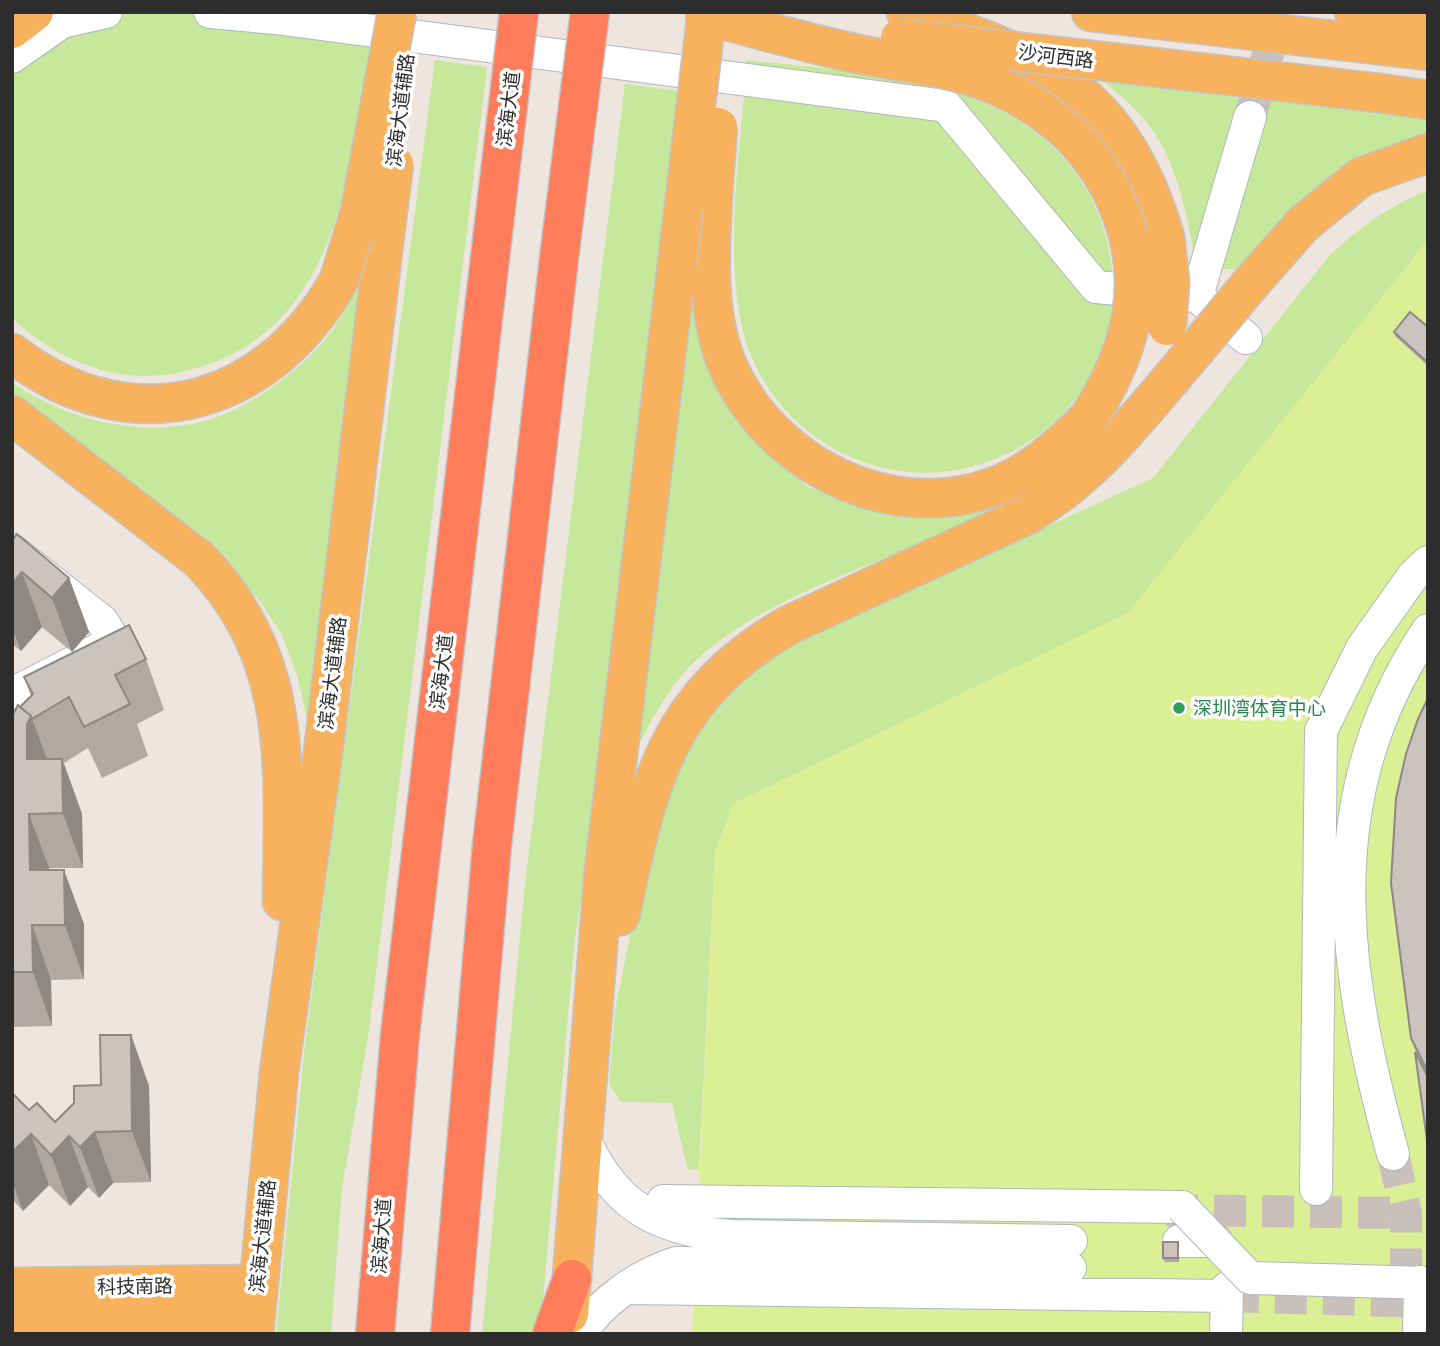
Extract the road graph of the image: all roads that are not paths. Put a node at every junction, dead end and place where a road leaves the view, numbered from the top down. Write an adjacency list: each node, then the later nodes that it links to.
1 (34, 12): 13 (main road)
2 (106, 12): 15 (street)
3 (210, 12): 19 (street)
4 (397, 12): 21 (main road, bridge)
5 (413, 12): 30 (main road, 滨海大道辅路, bridge)
6 (519, 12): 32 (highway, 滨海大道, bridge)
7 (590, 12): 46 (highway, bridge)
8 (906, 12): 23 (main road, bridge)
9 (1091, 12): 14 (main road)
10 (1354, 12): 12 (main road)
11 (704, 13): 11 (main road, bridge); 16 (main road, 沙河西路, bridge); 31 (main road, bridge)
12 (1428, 21)
13 (12, 29)
14 (1428, 51)
15 (12, 57)
16 (1428, 100)
17 (1250, 117): 19 (street)
18 (1428, 153): 23 (main road, bridge)
19 (1197, 296): 20 (street)
20 (1246, 338)
21 (12, 353)
22 (12, 415): 30 (main road)
23 (1126, 429): 31 (main road)
24 (12, 550): 28 (street)
25 (1428, 562): 34 (street)
26 (1428, 630): 33 (street)
27 (135, 655): 29 (street)
28 (12, 694)
29 (12, 716)
30 (279, 1073): 42 (main road, 滨海大道辅路)
31 (583, 1115): 38 (main road); 41 (street)
32 (387, 1152): 44 (highway); 45 (highway, 滨海大道)
33 (1393, 1154)
34 (1316, 1189)
35 (663, 1201): 37 (street, bridge)
36 (1179, 1241): 37 (street)
37 (1216, 1241): 39 (street, bridge)
38 (572, 1279): 47 (highway); 48 (main road)
39 (1424, 1283): 51 (street, bridge)
40 (12, 1287): 42 (main road, 科技南路)
41 (627, 1288): 49 (street); 50 (street)
42 (255, 1312): 43 (main road, 科技南路)
43 (12, 1321)
44 (351, 1334)
45 (374, 1334)
46 (450, 1334)
47 (552, 1334)
48 (568, 1334)
49 (580, 1334)
50 (1226, 1334)
51 (1419, 1334)

